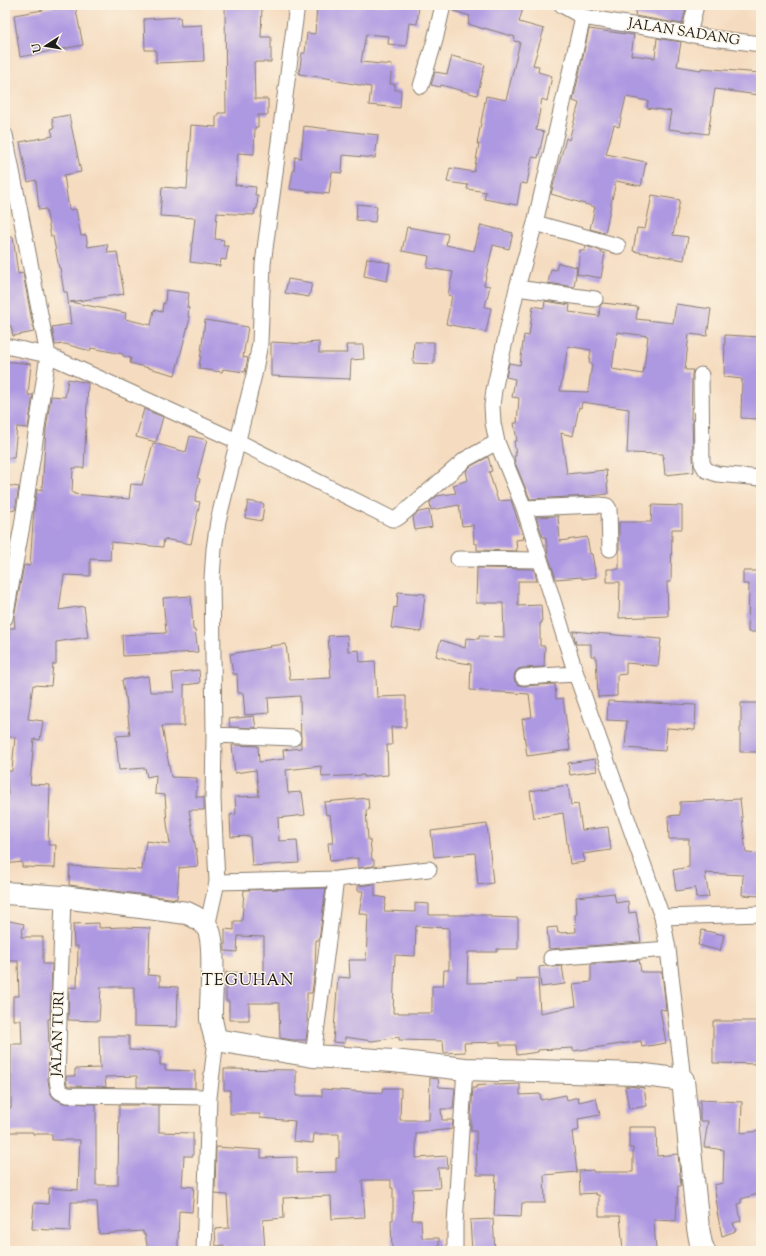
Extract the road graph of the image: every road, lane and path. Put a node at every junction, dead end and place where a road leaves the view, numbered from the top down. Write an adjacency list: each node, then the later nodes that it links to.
1 (297, 5): 17 (street)
2 (443, 5): 8 (street)
3 (562, 5): 5 (street)
4 (696, 5): 6 (street)
5 (583, 17): 6 (street, JALAN SADANG); 10 (street)
6 (689, 35): 7 (street, JALAN SADANG)
7 (761, 44)
8 (421, 86)
9 (5, 135): 15 (street)
10 (535, 223): 11 (street); 12 (street)
11 (618, 246)
12 (517, 288): 13 (street); 18 (street)
13 (595, 299)
14 (5, 346): 15 (street)
15 (48, 355): 17 (street); 24 (street)
16 (701, 375): 19 (street)
17 (237, 441): 18 (street); 27 (street)
18 (497, 442): 20 (street)
19 (761, 478)
20 (524, 508): 21 (street); 23 (street)
21 (610, 549)
22 (458, 559): 23 (street)
23 (540, 560): 25 (street)
24 (5, 618)
25 (576, 674): 26 (street); 35 (street)
26 (523, 677)
27 (214, 736): 28 (street); 31 (street)
28 (293, 738)
29 (428, 869): 30 (street)
30 (336, 879): 31 (street); 40 (street)
31 (216, 882): 36 (street)
32 (5, 893): 33 (street)
33 (63, 897): 36 (street); 43 (street, JALAN TURI)
34 (761, 914): 35 (street)
35 (662, 917): 37 (street)
36 (207, 927): 39 (street)
37 (668, 949): 38 (street); 42 (street)
38 (551, 958)
39 (216, 1040): 40 (street); 43 (street)
40 (313, 1056): 41 (street)
41 (465, 1068): 42 (street); 45 (street)
42 (683, 1080): 46 (street)
43 (209, 1097): 44 (street)
44 (204, 1251)
45 (455, 1251)
46 (704, 1251)

